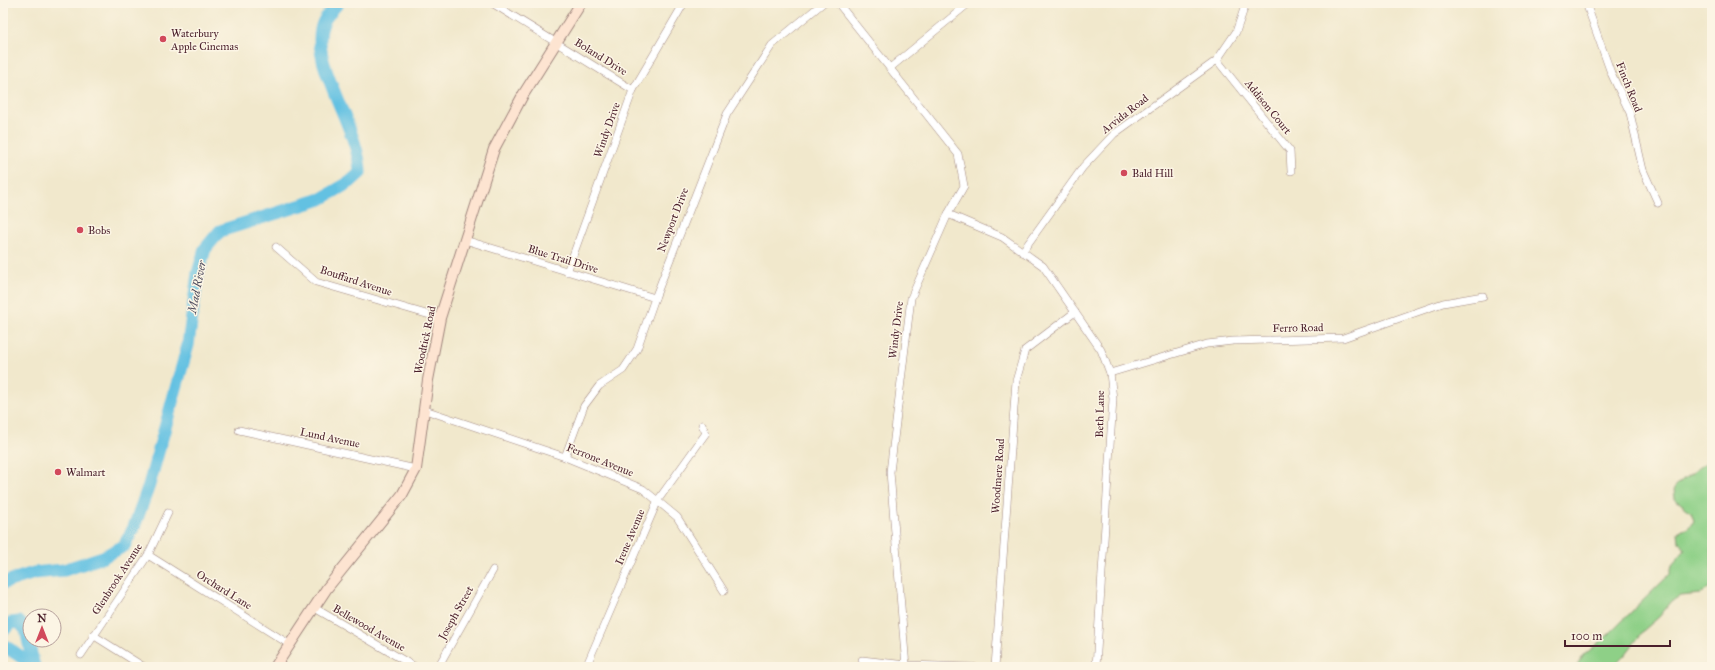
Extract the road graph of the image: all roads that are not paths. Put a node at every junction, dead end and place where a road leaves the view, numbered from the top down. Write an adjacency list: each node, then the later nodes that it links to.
1 (492, 3): 9 (street, Boland Drive)
2 (581, 3): 9 (main road, Woodtick Road)
3 (684, 3): 12 (street, Windy Drive)
4 (823, 3): 21 (street, Newport Drive)
5 (838, 3): 11 (street, Windy Drive)
6 (969, 3): 11 (street)
7 (1246, 3): 10 (street, Arvida Road)
8 (1586, 3): 14 (street, Finch Road)
9 (556, 42): 12 (street, Boland Drive); 16 (main road, Woodtick Road)
10 (1217, 60): 13 (street, Addison Court); 18 (street, Arvida Road)
11 (890, 68): 15 (street, Windy Drive)
12 (633, 90): 19 (street, Windy Drive)
13 (1291, 171)
14 (1658, 203)
15 (948, 214): 18 (street, Beth Lane); 40 (street, Windy Drive)
16 (465, 240): 19 (street, Blue Trail Drive); 23 (main road, Woodtick Road)
17 (276, 247): 23 (street, Bouffard Avenue)
18 (1022, 252): 22 (street, Beth Lane)
19 (567, 272): 21 (street, Blue Trail Drive)
20 (1483, 296): 24 (street, Ferro Road)
21 (655, 298): 28 (street, Newport Drive)
22 (1075, 312): 24 (street, Beth Lane); 47 (street, Woodmere Road)
23 (440, 318): 25 (main road, Woodtick Road)
24 (1110, 373): 48 (street, Beth Lane)
25 (425, 410): 28 (street, Ferrone Avenue); 29 (main road, Woodtick Road)
26 (702, 425): 30 (street, Irene Avenue)
27 (239, 430): 29 (street, Lund Avenue)
28 (565, 458): 30 (street, Ferrone Avenue)
29 (416, 468): 35 (main road, Woodtick Road)
30 (658, 500): 34 (street, Ferrone Avenue); 45 (street, Irene Avenue)
31 (168, 513): 32 (street, Glenbrook Avenue)
32 (148, 555): 36 (street, Glenbrook Avenue); 37 (street, Orchard Lane)
33 (493, 570): 44 (street, Joseph Street)
34 (724, 591)
35 (313, 607): 37 (main road, Woodtick Road); 43 (street, Bellewood Avenue)
36 (93, 636): 38 (street, Glenbrook Avenue); 41 (street)
37 (289, 644): 42 (main road, Woodtick Road)
38 (81, 655)
39 (862, 660): 40 (street)
40 (906, 666): 46 (street)
41 (144, 667)
42 (275, 667)
43 (415, 667)
44 (438, 667)
45 (586, 667)
46 (973, 667)
47 (995, 667)
48 (1096, 667)

